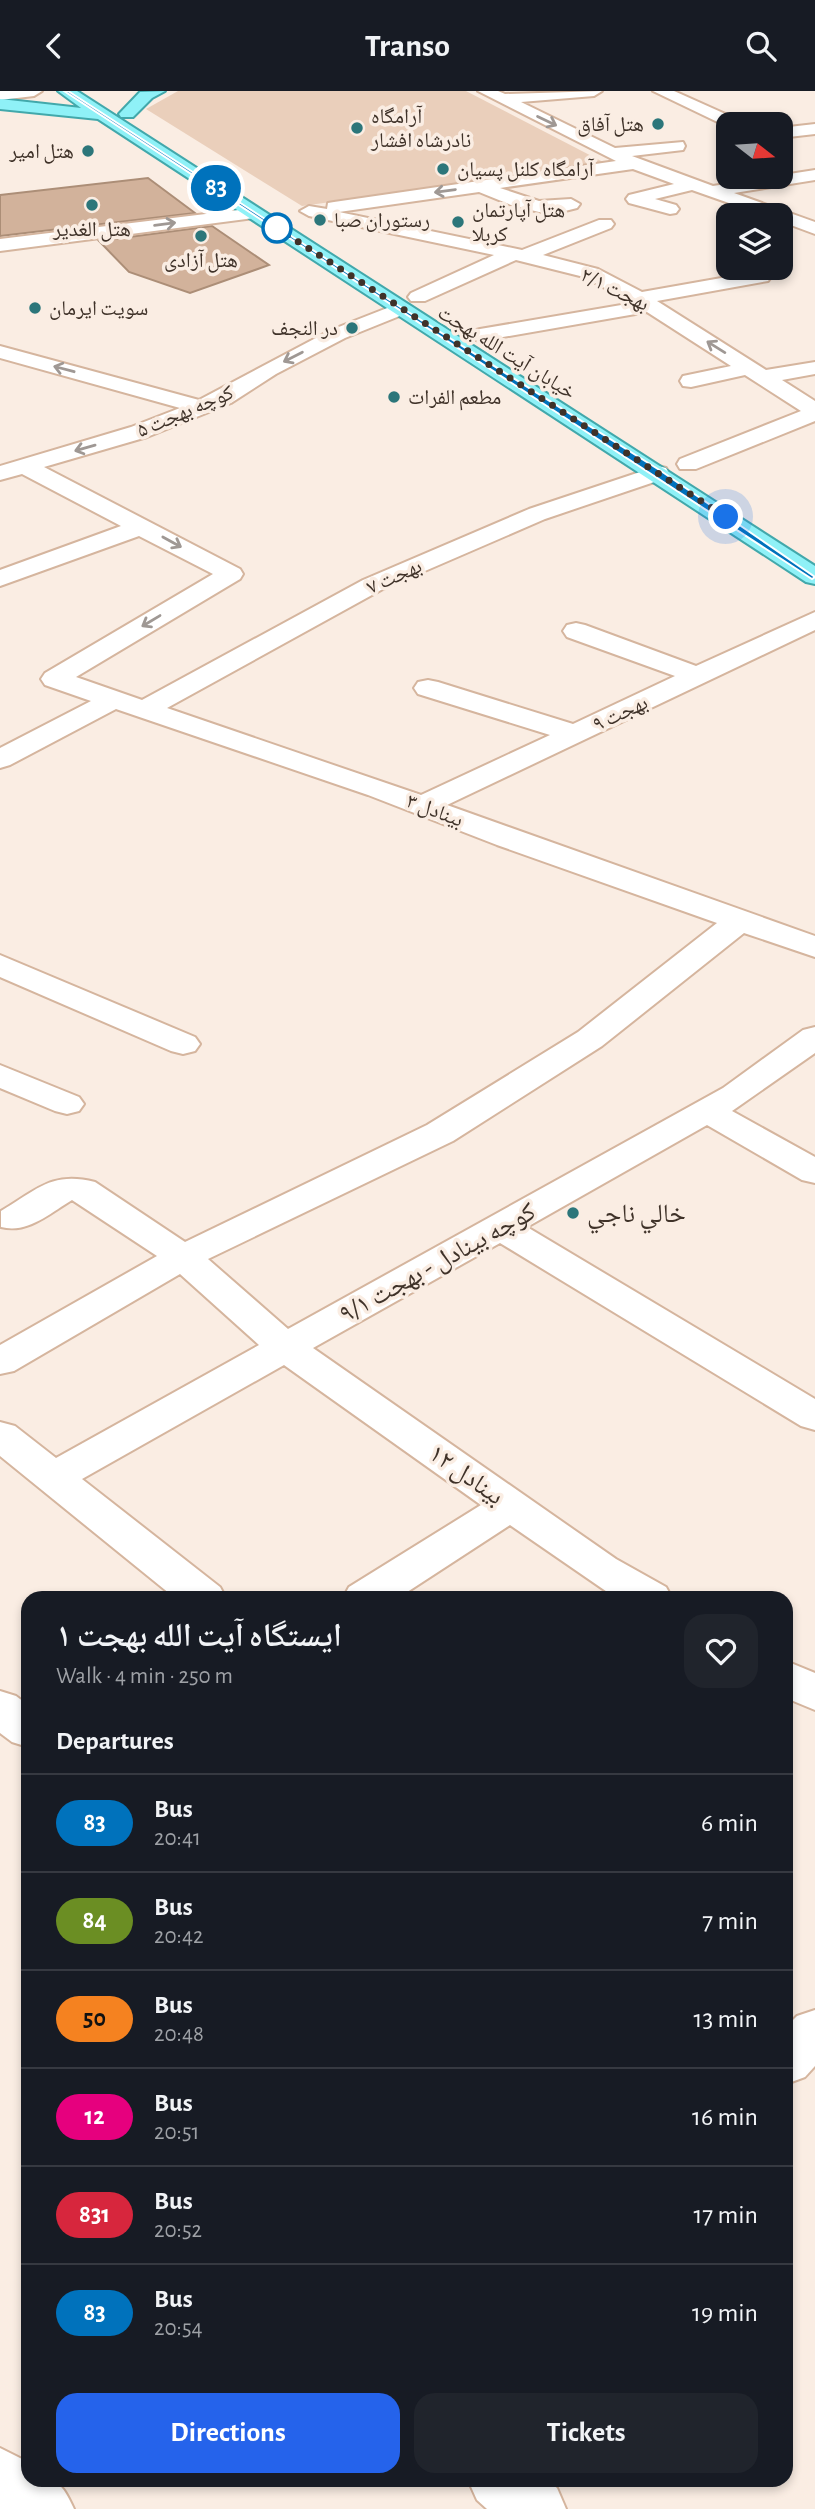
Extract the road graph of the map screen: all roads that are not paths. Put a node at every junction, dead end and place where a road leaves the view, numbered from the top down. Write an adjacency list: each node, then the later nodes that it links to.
1 (34, 91): 8 (street)
2 (93, 91): 7 (main road); 11 (main road, خیابان آیت الله بهجت)
3 (157, 91): 11 (main road)
4 (486, 91): 9 (street)
5 (594, 91): 9 (street)
6 (661, 91): 12 (street)
7 (68, 92): 10 (main road); 13 (main road, خیابان آیت الله بهجت)
8 (0, 95)
9 (502, 99): 17 (street, one-way to 17)
10 (0, 103): 13 (main road)
11 (127, 114): 37 (main road, خیابان آیت الله بهجت)
12 (716, 116)
13 (106, 117): 26 (main road, خیابان آیت الله بهجت)
14 (815, 129): 15 (street)
15 (793, 132)
16 (677, 146): 17 (street)
17 (613, 153): 18 (street)
18 (634, 164): 20 (street); 21 (street)
19 (815, 176): 22 (street)
20 (691, 185): 22 (street); 25 (street)
21 (478, 186): 24 (street); 32 (street, one-way to 32)
22 (712, 192): 23 (street)
23 (745, 203)
24 (571, 204)
25 (670, 209)
26 (255, 213): 31 (street, one-way to 26); 37 (main road, خیابان آیت الله بهجت)
27 (793, 220): 29 (street)
28 (605, 223): 32 (street)
29 (813, 228): 30 (street)
30 (793, 233)
31 (0, 245)
32 (519, 248): 33 (street, بهجت ۲/۱); 37 (street, کوچه بهجت ۵)
33 (591, 273): 34 (street); 36 (street, بهجت ۲/۱)
34 (550, 280)
35 (747, 280): 36 (street)
36 (645, 302): 40 (street); 44 (street, بهجت ۲/۱, one-way to 36)
37 (409, 303): 38 (main road, خیابان آیت الله بهجت); 46 (street, کوچه بهجت ۵, one-way to 46); 48 (main road, خیابان آیت الله بهجت)
38 (439, 310)
39 (459, 323): 40 (main road, خیابان آیت الله بهجت)
40 (480, 335): 41 (main road, خیابان آیت الله بهجت)
41 (503, 350)
42 (0, 352): 46 (street, one-way to 42)
43 (815, 368): 44 (street)
44 (755, 372): 45 (street); 47 (street, بهجت ۲/۱)
45 (691, 381)
46 (201, 407): 49 (street, کوچه بهجت ۵, one-way to 49)
47 (814, 409): 48 (street, بهجت ۷)
48 (675, 464): 51 (main road, خیابان آیت الله بهجت); 53 (main road, خیابان آیت الله بهجت); 60 (street, بهجت ۷)
49 (25, 466): 50 (street, کوچه بهجت ۵); 52 (street)
50 (0, 473)
51 (711, 479)
52 (143, 526): 54 (street); 59 (street, بینادل ۳, one-way to 59)
53 (815, 577)
54 (0, 579)
55 (815, 620): 57 (street, بهجت ۹)
56 (576, 631): 57 (street)
57 (699, 675): 61 (street, بهجت ۹)
58 (428, 688): 61 (street)
59 (113, 701): 60 (street, بینادل ۳); 62 (street)
60 (143, 710): 63 (street, بینادل ۳)
61 (576, 734): 63 (street, بهجت ۹)
62 (0, 759)
63 (424, 805): 65 (street, بینادل ۳)
64 (815, 919): 66 (street)
65 (740, 920): 66 (street, بینادل ۳); 76 (street)
66 (801, 942)
67 (0, 965): 69 (street)
68 (815, 1037): 72 (street, کوچه بینادل - بهجت ۹/۱)
69 (183, 1044)
70 (0, 1075): 71 (street)
71 (67, 1104)
72 (706, 1111): 73 (street); 75 (street, کوچه بینادل - بهجت ۹/۱)
73 (815, 1172)
74 (14, 1219): 76 (street, بینادل ۱۲)
75 (500, 1227): 77 (street, کوچه بینادل - بهجت ۹/۱); 79 (street)
76 (183, 1257): 77 (street, بینادل ۱۲); 78 (street)
77 (285, 1347): 81 (street, کوچه بینادل - بهجت ۹/۱); 82 (street, بینادل ۱۲)
78 (0, 1362)
79 (815, 1417)
80 (0, 1435): 81 (street)
81 (52, 1478): 83 (street)
82 (511, 1505): 84 (street); 85 (street, بینادل ۱۲)
83 (195, 1591)
84 (376, 1591)
85 (638, 1591)
86 (793, 1681): 87 (street)
87 (815, 1694)
88 (0, 1709): 89 (street)
89 (21, 1725)
90 (815, 2031): 91 (street)
91 (793, 2055)
92 (0, 2477): 94 (street)
93 (507, 2487): 95 (street)
94 (43, 2509)
95 (535, 2509)

